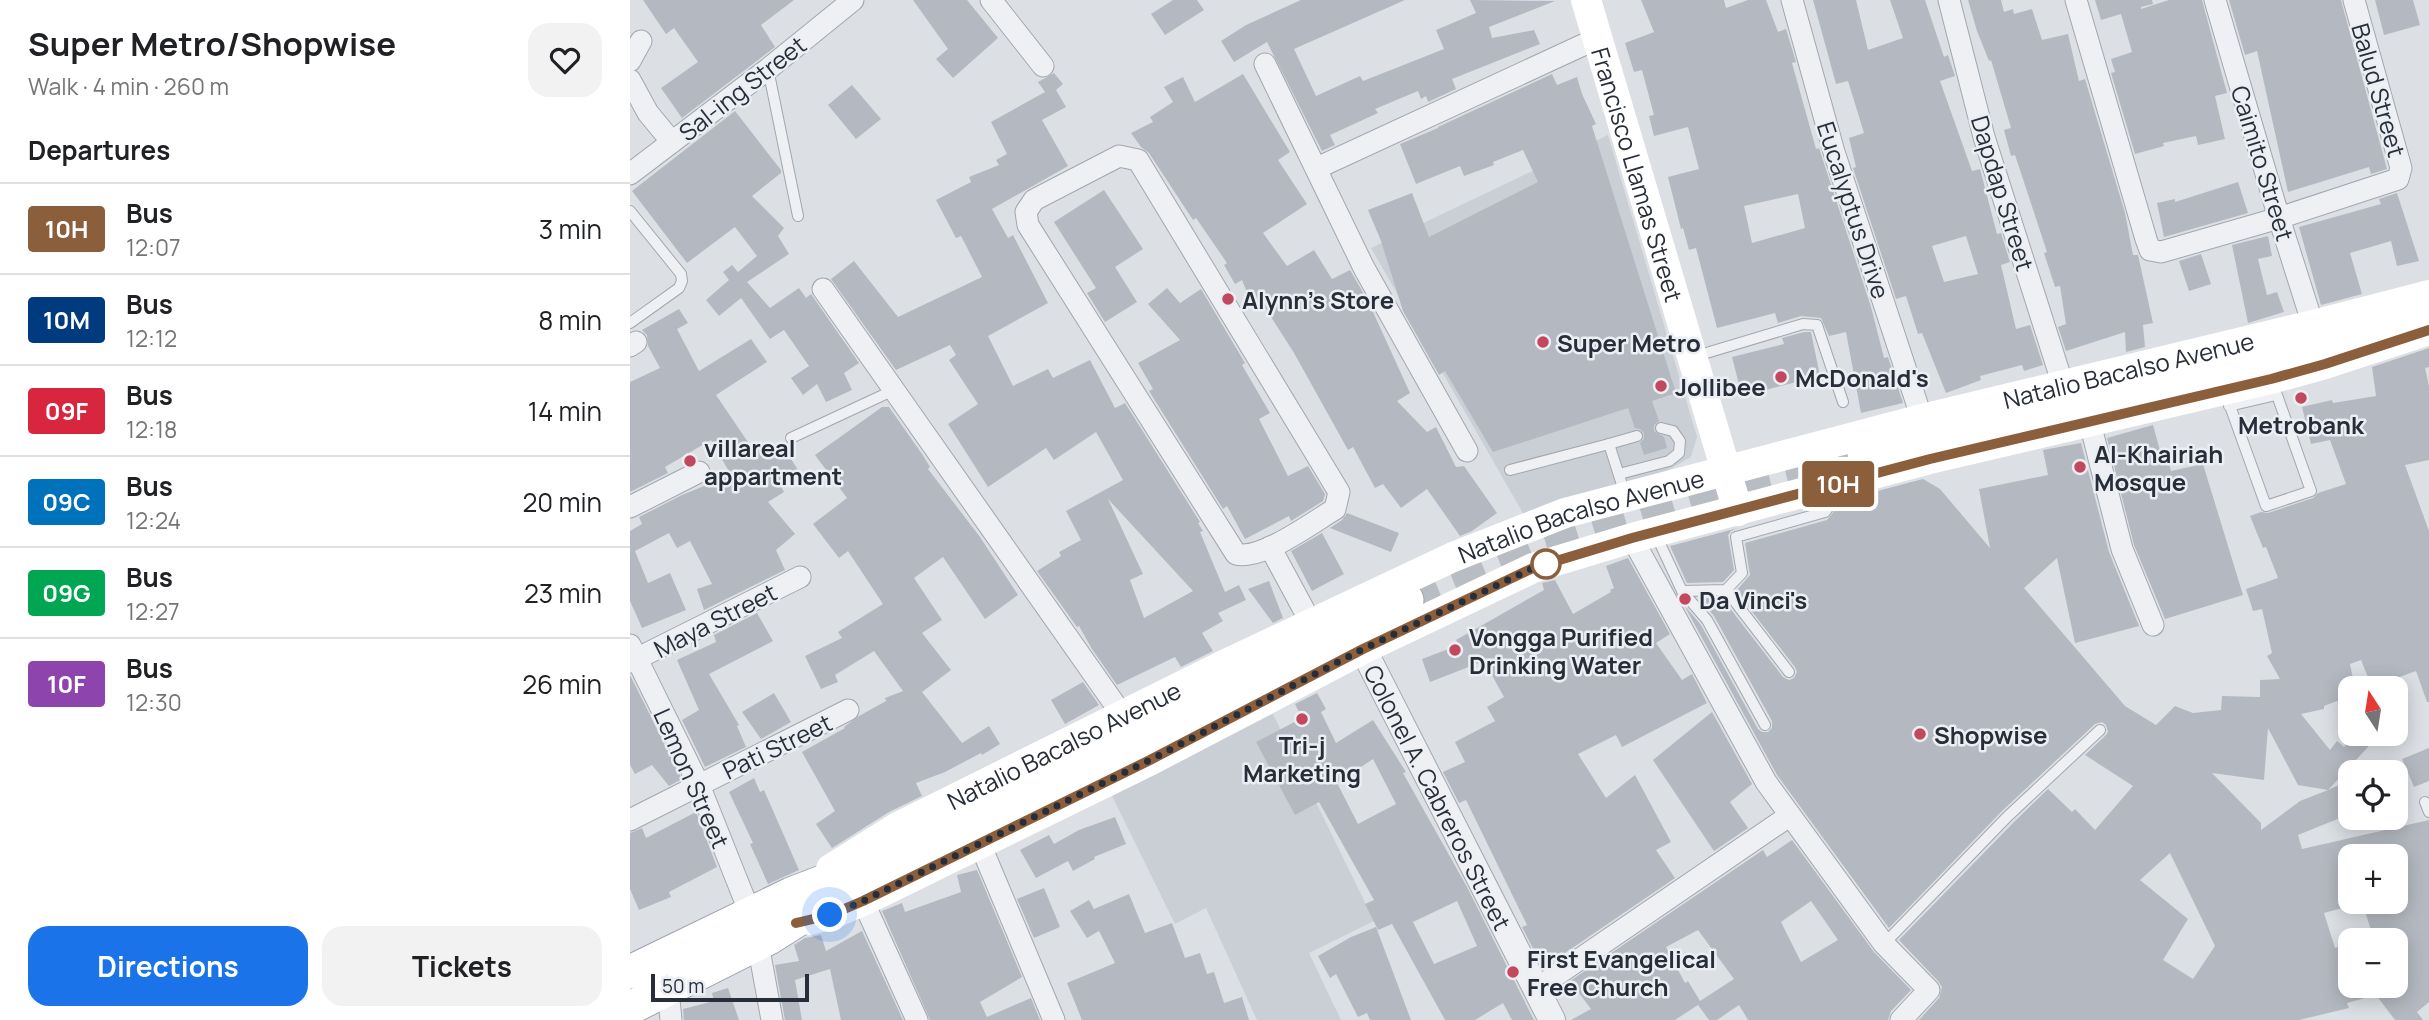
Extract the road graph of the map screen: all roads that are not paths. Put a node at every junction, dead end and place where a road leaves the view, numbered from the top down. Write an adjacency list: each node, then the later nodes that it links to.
1 (853, 0): 14 (street, Sal-ing Street)
2 (991, 0): 13 (street)
3 (1586, 0): 9 (main road, Francisco Llamas Street)
4 (1792, 0): 32 (street, Eucalyptus Drive)
5 (1949, 0): 27 (street, Dapdap Street)
6 (2076, 0): 21 (street)
7 (2215, 0): 21 (street, Caimito Street)
8 (2354, 0): 21 (street, Balud Street)
9 (1598, 38): 17 (street); 26 (main road, Francisco Llamas Street)
10 (641, 40): 11 (street)
11 (630, 61)
12 (1265, 64): 17 (street)
13 (1044, 66)
14 (768, 69): 16 (street, Sal-ing Street); 20 (lane)
15 (630, 80): 16 (street)
16 (672, 142): 18 (street, Sal-ing Street)
17 (1317, 168): 38 (street)
18 (630, 174)
19 (630, 211): 25 (lane)
20 (798, 216)
21 (2279, 218): 24 (street, Caimito Street)
22 (823, 289): 29 (street)
23 (2427, 312): 24 (main road, Natalio Bacalso Avenue); 28 (main road, Natalio Bacalso Avenue); 39 (main road)
24 (2313, 326): 27 (main road, Natalio Bacalso Avenue)
25 (632, 337)
26 (1693, 357): 31 (lane); 40 (main road, Francisco Llamas Street)
27 (2063, 385): 32 (main road, Natalio Bacalso Avenue)
28 (2274, 387): 30 (main road, Natalio Bacalso Avenue); 30 (lane)
29 (894, 390): 36 (lane); 58 (street)
30 (2227, 397): 33 (main road, Natalio Bacalso Avenue)
31 (1843, 402)
32 (1922, 419): 40 (main road, Natalio Bacalso Avenue)
33 (2090, 423): 39 (main road, Natalio Bacalso Avenue); 53 (street)
34 (1661, 428): 43 (lane)
35 (1637, 436): 37 (lane)
36 (791, 438)
37 (1609, 444): 41 (lane); 43 (lane)
38 (1467, 451)
39 (1856, 468): 45 (main road, Natalio Bacalso Avenue)
40 (1727, 469): 43 (main road, Natalio Bacalso Avenue); 45 (main road, Francisco Llamas Street)
41 (1510, 470)
42 (699, 472): 44 (street)
43 (1623, 485): 52 (main road, Natalio Bacalso Avenue)
44 (630, 507)
45 (1737, 524): 46 (main road, Natalio Bacalso Avenue); 49 (lane)
46 (1644, 535): 50 (lane); 54 (main road, Natalio Bacalso Avenue); 62 (street)
47 (1270, 547): 47 (street); 52 (street)
48 (800, 577): 55 (street, Maya Street)
49 (1726, 590): 50 (lane); 56 (lane)
50 (1682, 591): 59 (lane)
51 (1407, 600): 66 (main road, Natalio Bacalso Avenue)
52 (1311, 623): 58 (main road, Natalio Bacalso Avenue)
53 (2153, 625)
54 (1363, 649): 64 (main road, Natalio Bacalso Avenue); 70 (street, Colonel A. Cabreros Street)
55 (632, 655): 61 (street, Lemon Street)
56 (1789, 672)
57 (848, 710): 61 (street, Pati Street)
58 (1123, 716): 66 (main road, Natalio Bacalso Avenue)
59 (1765, 725)
60 (2100, 730): 68 (lane)
61 (699, 785): 63 (street, Pati Street); 67 (street, Lemon Street)
62 (1789, 816): 68 (street); 70 (street)
63 (630, 820)
64 (980, 844): 65 (main road, Natalio Bacalso Avenue); 75 (street)
65 (863, 901): 66 (main road, Natalio Bacalso Avenue); 74 (street)
66 (793, 908): 67 (main road, Natalio Bacalso Avenue)
67 (754, 929): 69 (main road, Natalio Bacalso Avenue); 71 (main road, Natalio Bacalso Avenue); 73 (street, Lemon Street)
68 (1884, 944): 77 (street)
69 (630, 972)
70 (1536, 989): 76 (street, Colonel A. Cabreros Street)
71 (670, 1005): 72 (main road, Natalio Bacalso Avenue)
72 (630, 1008)
73 (772, 1020)
74 (917, 1020)
75 (1054, 1020)
76 (1552, 1020)
77 (1900, 1020)

